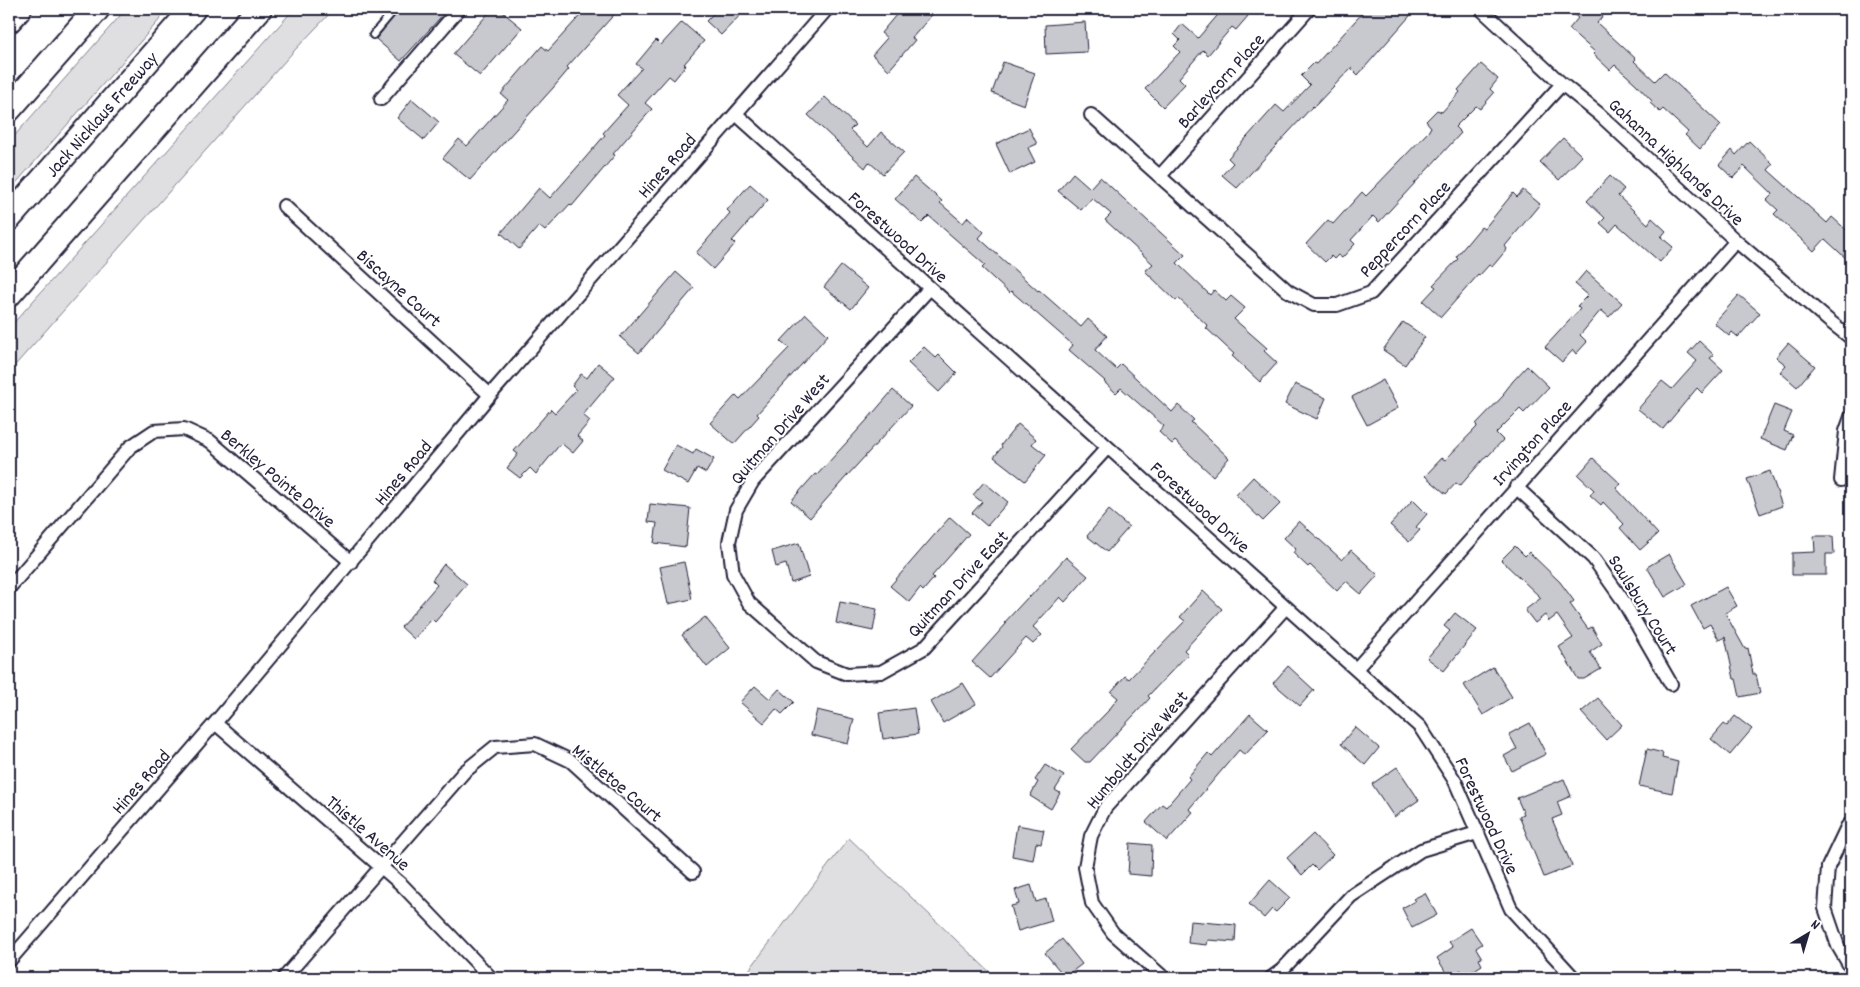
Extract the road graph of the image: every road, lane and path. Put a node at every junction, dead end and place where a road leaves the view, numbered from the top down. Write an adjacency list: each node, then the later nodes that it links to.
1 (18, 9): 11 (highway)
2 (97, 9): 16 (highway)
3 (193, 9): 21 (highway, Jack Nicklaus Freeway)
4 (259, 9): 13 (highway)
5 (268, 9): 13 (highway)
6 (395, 9): 12 (lane)
7 (459, 9): 15 (street)
8 (827, 9): 17 (street, Hines Road)
9 (1309, 9): 19 (street, Barleycorn Place)
10 (1481, 9): 14 (street, Gahanna Highlands Drive)
11 (9, 19)
12 (372, 35)
13 (215, 59): 24 (highway)
14 (1562, 84): 19 (street, Peppercorn Place); 22 (street, Gahanna Highlands Drive)
15 (381, 99)
16 (9, 110)
17 (736, 114): 23 (street, Forestwood Drive); 26 (street, Hines Road)
18 (1091, 115): 19 (street, Peppercorn Place)
19 (1160, 176)
20 (284, 206): 26 (street, Biscayne Court)
21 (9, 218)
22 (1736, 241): 25 (street, Gahanna Highlands Drive); 30 (street, Irvington Place)
23 (930, 288): 28 (street, Forestwood Drive); 34 (street, Quitman Drive West)
24 (9, 294)
25 (1851, 338)
26 (490, 395): 31 (street, Hines Road)
27 (1851, 417): 29 (street)
28 (1107, 448): 33 (street, Forestwood Drive); 34 (street, Quitman Drive East)
29 (1840, 480)
30 (1516, 487): 35 (street, Irvington Place); 36 (street, Saulsbury Court)
31 (351, 562): 32 (street, Berkley Pointe Drive); 37 (street, Hines Road)
32 (9, 588)
33 (1286, 607): 35 (street, Forestwood Drive); 46 (street, Humboldt Drive West)
34 (782, 633)
35 (1356, 669): 39 (street, Forestwood Drive)
36 (1671, 684)
37 (215, 723): 40 (street, Thistle Avenue); 42 (street, Hines Road)
38 (1851, 823): 43 (street)
39 (1477, 833): 47 (street); 48 (street, Forestwood Drive)
40 (381, 867): 41 (street, Mistletoe Court); 44 (street, Mistletoe Court); 45 (street, Thistle Avenue)
41 (693, 872)
42 (9, 961)
43 (1851, 968)
44 (284, 978)
45 (491, 978)
46 (1164, 978)
47 (1271, 978)
48 (1574, 978)

